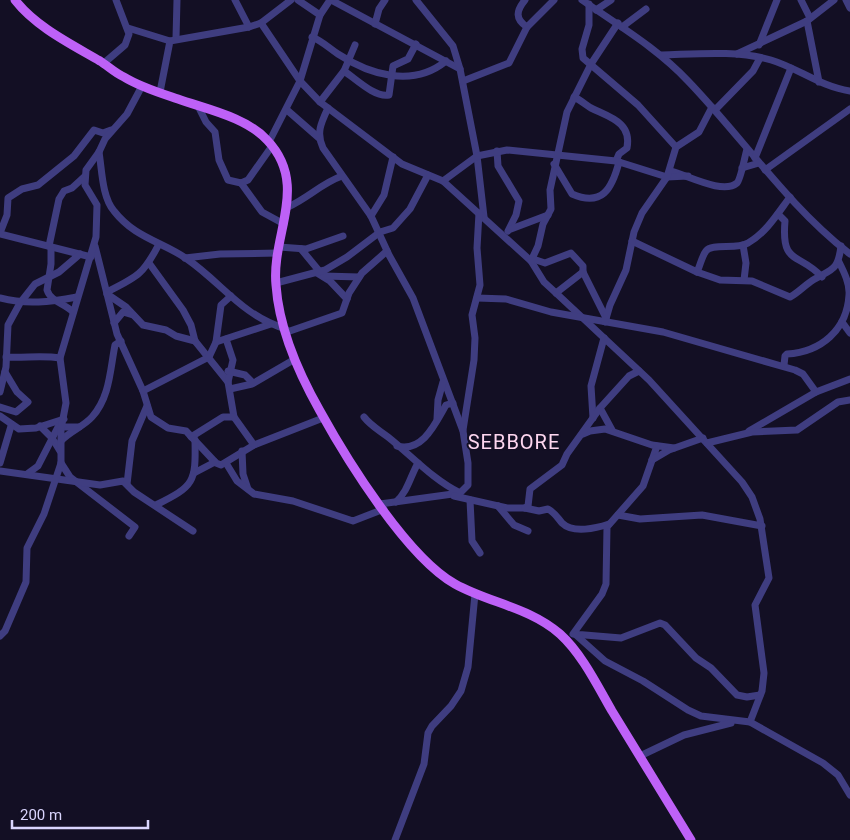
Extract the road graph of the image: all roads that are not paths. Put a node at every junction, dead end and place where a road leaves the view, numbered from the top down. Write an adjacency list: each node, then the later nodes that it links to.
1 (15, 0): 39 (main road)
2 (116, 0): 28 (street)
3 (177, 0): 30 (street)
4 (235, 0): 26 (street)
5 (290, 0): 23 (street)
6 (298, 0): 21 (street)
7 (330, 0): 21 (street); 24 (street)
8 (385, 0): 24 (street)
9 (417, 0): 42 (street)
10 (525, 0): 27 (street)
11 (554, 0): 27 (street)
12 (611, 0): 20 (street)
13 (778, 0): 33 (street)
14 (801, 0): 22 (street)
15 (834, 0): 22 (street)
16 (846, 0): 18 (street)
17 (586, 2): 20 (street); 40 (street)
18 (850, 8)
19 (646, 9): 25 (street)
20 (596, 10): 25 (street)
21 (320, 14): 29 (street)
22 (808, 20): 33 (street); 47 (street)
23 (261, 23): 26 (street); 45 (street)
24 (376, 24): 31 (street)
25 (620, 25): 34 (street); 40 (street)
26 (249, 27): 30 (street)
27 (527, 27): 46 (street)
28 (128, 28): 30 (street); 39 (street)
29 (312, 37): 37 (street); 45 (street)
30 (173, 39): 50 (street)
31 (416, 44): 38 (street); 44 (street)
32 (355, 45): 37 (street)
33 (759, 45): 35 (street)
34 (662, 55): 35 (street); 55 (street)
35 (734, 55): 36 (street)
36 (760, 58): 41 (street); 55 (street)
37 (349, 60): 43 (street); 44 (street)
38 (446, 62): 42 (street); 44 (street)
39 (104, 63): 48 (main road)
40 (591, 64): 51 (street); 61 (street)
41 (791, 68): 47 (street); 68 (street)
42 (460, 69): 46 (street)
43 (344, 71): 44 (street); 52 (street)
44 (393, 77)
45 (300, 81): 52 (street); 57 (street)
46 (463, 81): 65 (street)
47 (819, 82): 49 (street)
48 (142, 86): 50 (main road); 58 (street)
49 (850, 91)
50 (160, 92): 53 (main road)
51 (574, 97): 67 (street); 69 (street)
52 (320, 102): 54 (street)
53 (198, 106): 60 (main road); 77 (street)
54 (328, 108): 59 (street); 66 (street)
55 (714, 109): 61 (street); 62 (street)
56 (850, 109): 71 (street)
57 (287, 110): 59 (street); 60 (street)
58 (112, 130): 64 (street); 86 (street)
59 (318, 138): 74 (street)
60 (271, 144): 77 (street); 79 (main road)
61 (676, 146): 72 (street)
62 (747, 149): 68 (street); 70 (street)
63 (497, 151): 65 (street); 67 (street); 87 (street)
64 (99, 152): 75 (street); 90 (street)
65 (477, 156): 76 (street); 81 (street)
66 (393, 157): 73 (street); 83 (street)
67 (555, 160): 69 (street); 69 (street); 82 (street)
68 (757, 160): 70 (street); 71 (street)
69 (618, 162): 72 (street)
70 (742, 168): 72 (street)
71 (765, 170): 78 (street)
72 (669, 174): 89 (street)
73 (428, 175): 76 (street); 85 (street)
74 (342, 176): 79 (street); 83 (street)
75 (84, 178): 91 (street); 92 (street)
76 (442, 181): 81 (street)
77 (241, 183): 84 (street)
78 (790, 197): 80 (street); 94 (street)
79 (288, 207): 84 (main road)
80 (778, 214): 93 (street); 109 (street)
81 (482, 215): 87 (street); 118 (street)
82 (548, 215): 87 (street); 102 (street)
83 (371, 216): 85 (street)
84 (284, 224): 96 (main road)
85 (380, 232): 97 (street); 107 (street)
86 (0, 233): 91 (street)
87 (506, 233): 102 (street)
88 (343, 236): 95 (street)
89 (632, 241): 106 (street); 125 (street)
90 (159, 244): 101 (street); 104 (street)
91 (50, 246): 98 (street); 110 (street)
92 (95, 246): 100 (street); 113 (street)
93 (744, 246): 106 (street); 111 (street)
94 (841, 246): 99 (street); 103 (street)
95 (301, 249): 96 (street); 107 (street)
96 (279, 250): 101 (street); 112 (main road)
97 (388, 251): 108 (street); 146 (street)
98 (80, 254): 100 (street); 110 (street)
99 (850, 254)
100 (91, 257): 115 (street)
101 (185, 258): 116 (street)
102 (532, 260): 105 (street); 114 (street)
103 (839, 262): 109 (street); 126 (street)
104 (149, 263): 113 (street); 134 (street)
105 (583, 272): 114 (street); 125 (street)
106 (697, 272): 111 (street)
107 (320, 273): 108 (street); 112 (street); 119 (street)
108 (359, 277): 119 (street)
109 (822, 277): 111 (street)
110 (47, 278): 120 (street); 121 (street)
111 (744, 280)
112 (276, 284): 129 (main road)
113 (107, 293): 123 (street); 127 (street)
114 (556, 293): 124 (street)
115 (77, 296): 120 (street); 122 (street)
116 (231, 296): 128 (street); 135 (street)
117 (0, 298): 121 (street)
118 (477, 298): 124 (street); 168 (street)
119 (347, 299): 129 (street)
120 (55, 301): 121 (street); 122 (street)
121 (20, 303): 136 (street)
122 (72, 312): 138 (street)
123 (135, 316): 127 (street); 134 (street)
124 (584, 319): 125 (street); 131 (street)
125 (606, 320): 141 (street)
126 (842, 322): 130 (street); 141 (street)
127 (114, 323): 133 (street)
128 (270, 324): 129 (street); 132 (street)
129 (286, 330): 139 (main road)
130 (850, 332)
131 (604, 338): 142 (street); 161 (street)
132 (226, 339): 135 (street); 143 (street)
133 (121, 341): 149 (street); 166 (street)
134 (195, 341): 137 (street)
135 (216, 342): 137 (street)
136 (6, 357): 138 (street); 144 (street)
137 (209, 357): 140 (street); 149 (street)
138 (60, 358): 163 (street)
139 (295, 359): 147 (street); 160 (main road)
140 (216, 366): 143 (street); 148 (street)
141 (784, 366): 151 (street)
142 (635, 370): 156 (street); 174 (street)
143 (230, 371): 147 (street); 148 (street)
144 (5, 372): 150 (street); 155 (street)
145 (850, 380): 151 (street)
146 (443, 381): 153 (street); 162 (street)
147 (253, 383): 148 (street)
148 (232, 387): 158 (street)
149 (143, 391): 154 (street)
150 (0, 392)
151 (816, 392): 169 (street)
152 (850, 400): 169 (street)
153 (453, 403): 162 (street); 168 (street)
154 (147, 406): 172 (street); 193 (street)
155 (0, 407)
156 (600, 408): 161 (street); 167 (street)
157 (0, 416): 164 (street)
158 (234, 417): 172 (street); 175 (street)
159 (364, 417): 176 (street)
160 (324, 418): 175 (street); 199 (main road)
161 (593, 418): 170 (street)
162 (437, 419): 176 (street)
163 (63, 423): 165 (street); 166 (street); 171 (street); 173 (street)
164 (11, 426): 165 (street); 183 (street)
165 (40, 426): 171 (street)
166 (79, 427): 173 (street)
167 (612, 430): 170 (street); 177 (street)
168 (463, 431): 195 (street)
169 (744, 434): 174 (street)
170 (583, 435): 201 (street)
171 (52, 438): 180 (street); 189 (street)
172 (193, 439): 182 (street); 188 (street)
173 (61, 441): 180 (street)
174 (705, 441): 178 (street); 204 (street)
175 (254, 445): 179 (street)
176 (398, 446): 186 (street)
177 (657, 446): 178 (street); 181 (street)
178 (674, 448): 181 (street)
179 (242, 451): 185 (street); 194 (street)
180 (61, 452): 184 (street)
181 (652, 460): 202 (street)
182 (215, 462): 185 (street); 188 (street)
183 (0, 463)
184 (61, 463): 191 (street); 192 (street)
185 (226, 463): 194 (street)
186 (418, 463): 195 (street); 197 (street)
187 (4, 472): 189 (street); 190 (street)
188 (194, 473): 198 (street)
189 (27, 474): 191 (street)
190 (0, 477)
191 (56, 478): 192 (street); 210 (street)
192 (73, 480): 193 (street); 207 (street)
193 (127, 484): 198 (street)
194 (248, 489): 199 (street)
195 (457, 494): 196 (street); 197 (street)
196 (470, 500): 200 (street); 208 (street)
197 (396, 502): 199 (street)
198 (156, 505): 205 (street)
199 (382, 506): 209 (main road)
200 (498, 506): 201 (street); 206 (street)
201 (525, 508): 203 (street)
202 (618, 515): 203 (street); 204 (street)
203 (610, 524): 211 (street)
204 (762, 526): 212 (street)
205 (193, 531)
206 (528, 532)
207 (129, 536)
208 (480, 553)
209 (475, 594): 211 (main road); 217 (street)
210 (0, 636)
211 (572, 637): 212 (street); 213 (street); 215 (main road)
212 (760, 695): 214 (street)
213 (736, 721): 214 (street); 215 (street)
214 (750, 722): 216 (street)
215 (640, 756): 218 (main road)
216 (850, 795)
217 (395, 840)
218 (691, 840)

